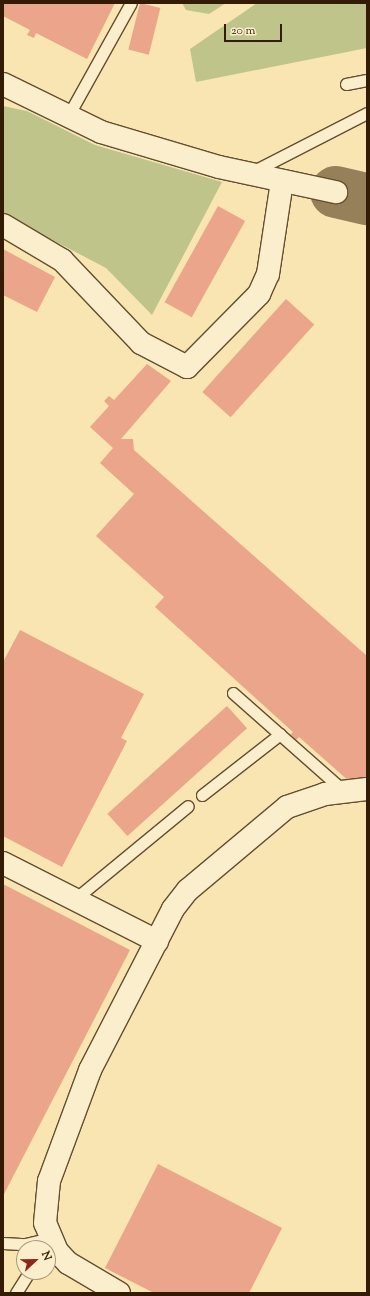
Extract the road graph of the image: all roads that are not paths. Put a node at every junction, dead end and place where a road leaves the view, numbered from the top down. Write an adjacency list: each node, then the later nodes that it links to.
1 (131, 3): 6 (lane)
2 (367, 80): 4 (lane)
3 (3, 84): 6 (street)
4 (346, 84)
5 (367, 112): 7 (lane)
6 (68, 116): 7 (street)
7 (248, 174): 8 (street)
8 (282, 181): 9 (street); 10 (street)
9 (336, 192)
10 (3, 225)
11 (233, 693): 12 (lane)
12 (280, 734): 14 (lane); 15 (lane)
13 (367, 789): 14 (street)
14 (345, 792): 19 (street)
15 (202, 795)
16 (188, 806): 18 (lane)
17 (3, 863): 18 (street)
18 (75, 899): 19 (street)
19 (157, 941): 20 (street)
20 (47, 1240)
21 (3, 1243): 22 (lane)
22 (16, 1244)
23 (56, 1252): 26 (street)
24 (24, 1280): 25 (lane)
25 (16, 1293)
26 (119, 1293)

